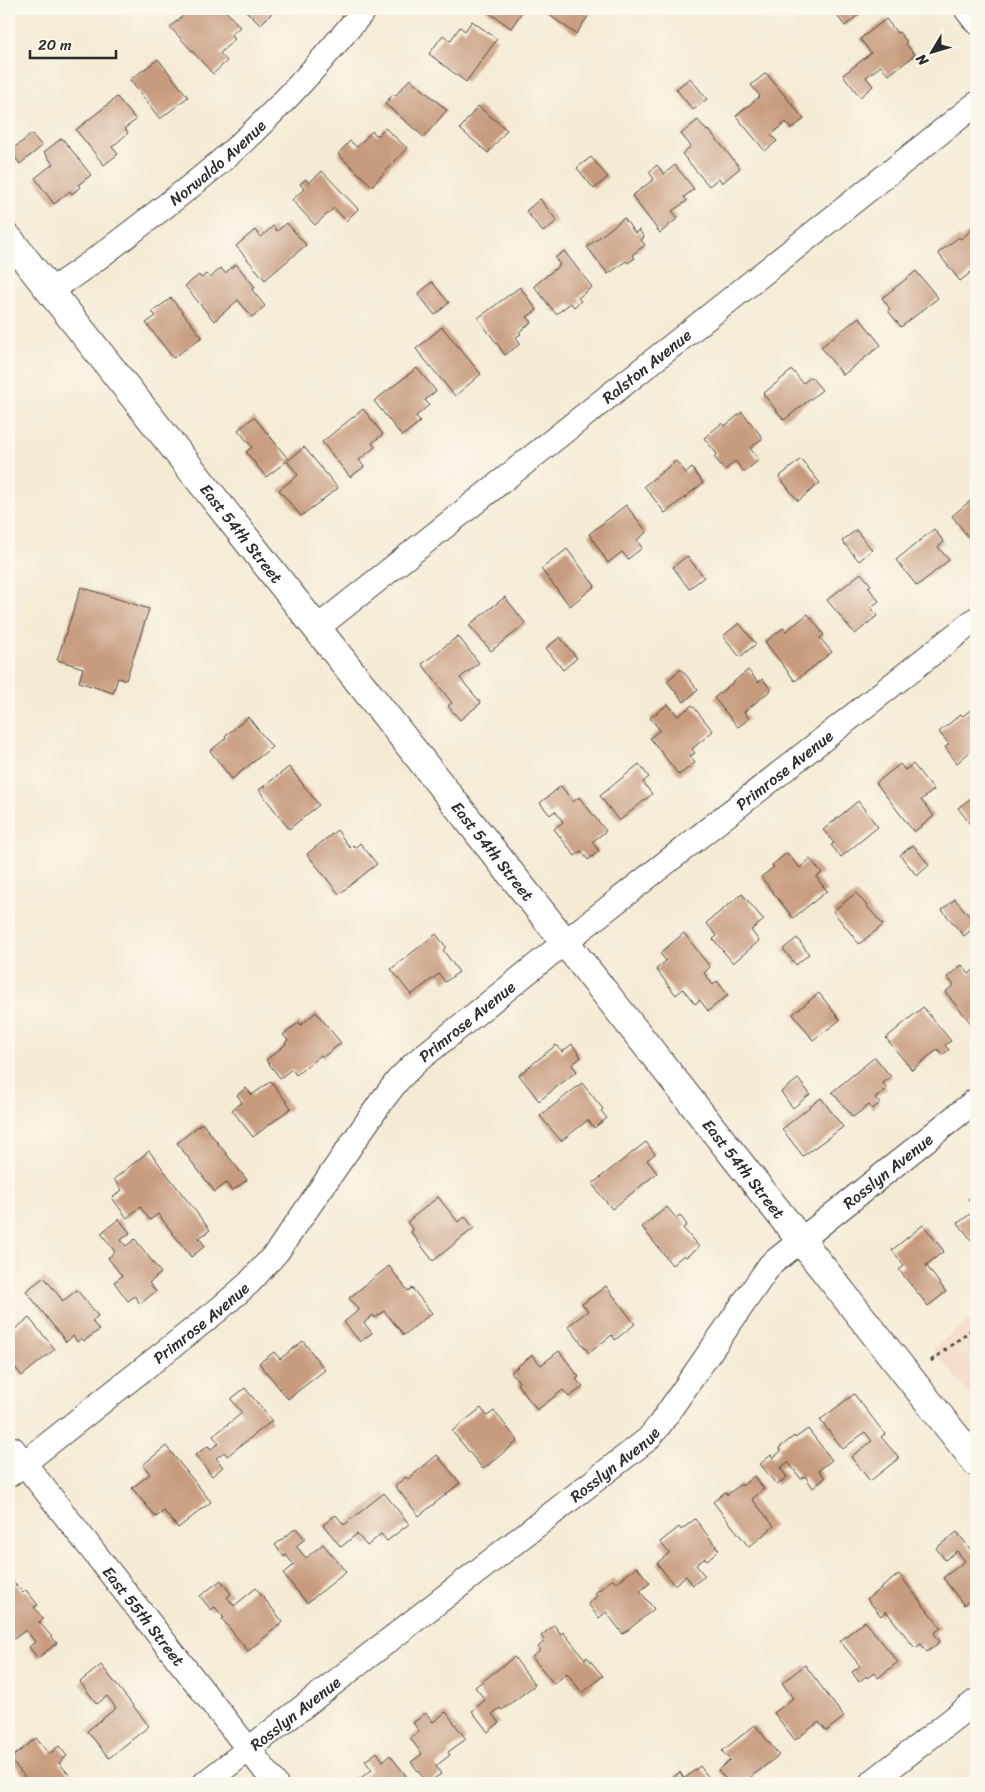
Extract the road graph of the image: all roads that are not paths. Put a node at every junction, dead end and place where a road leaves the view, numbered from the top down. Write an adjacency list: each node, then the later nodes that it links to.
1 (365, 9): 6 (street, Norwaldo Avenue)
2 (966, 9): 3 (street)
3 (976, 22)
4 (976, 104): 8 (street, Ralston Avenue)
5 (9, 239): 6 (street, East 54th Street)
6 (49, 291): 8 (street, East 54th Street)
7 (976, 618): 9 (street, Primrose Avenue)
8 (317, 628): 9 (street, East 54th Street)
9 (565, 942): 11 (street, East 54th Street); 12 (street, Primrose Avenue)
10 (976, 1100): 11 (street, Rosslyn Avenue)
11 (800, 1240): 13 (street, East 54th Street); 15 (street, Rosslyn Avenue)
12 (15, 1462): 15 (street, East 55th Street)
13 (976, 1462)
14 (976, 1700): 18 (street)
15 (249, 1749): 16 (street, Rosslyn Avenue); 17 (street, East 55th Street)
16 (205, 1783)
17 (276, 1783)
18 (871, 1783)

